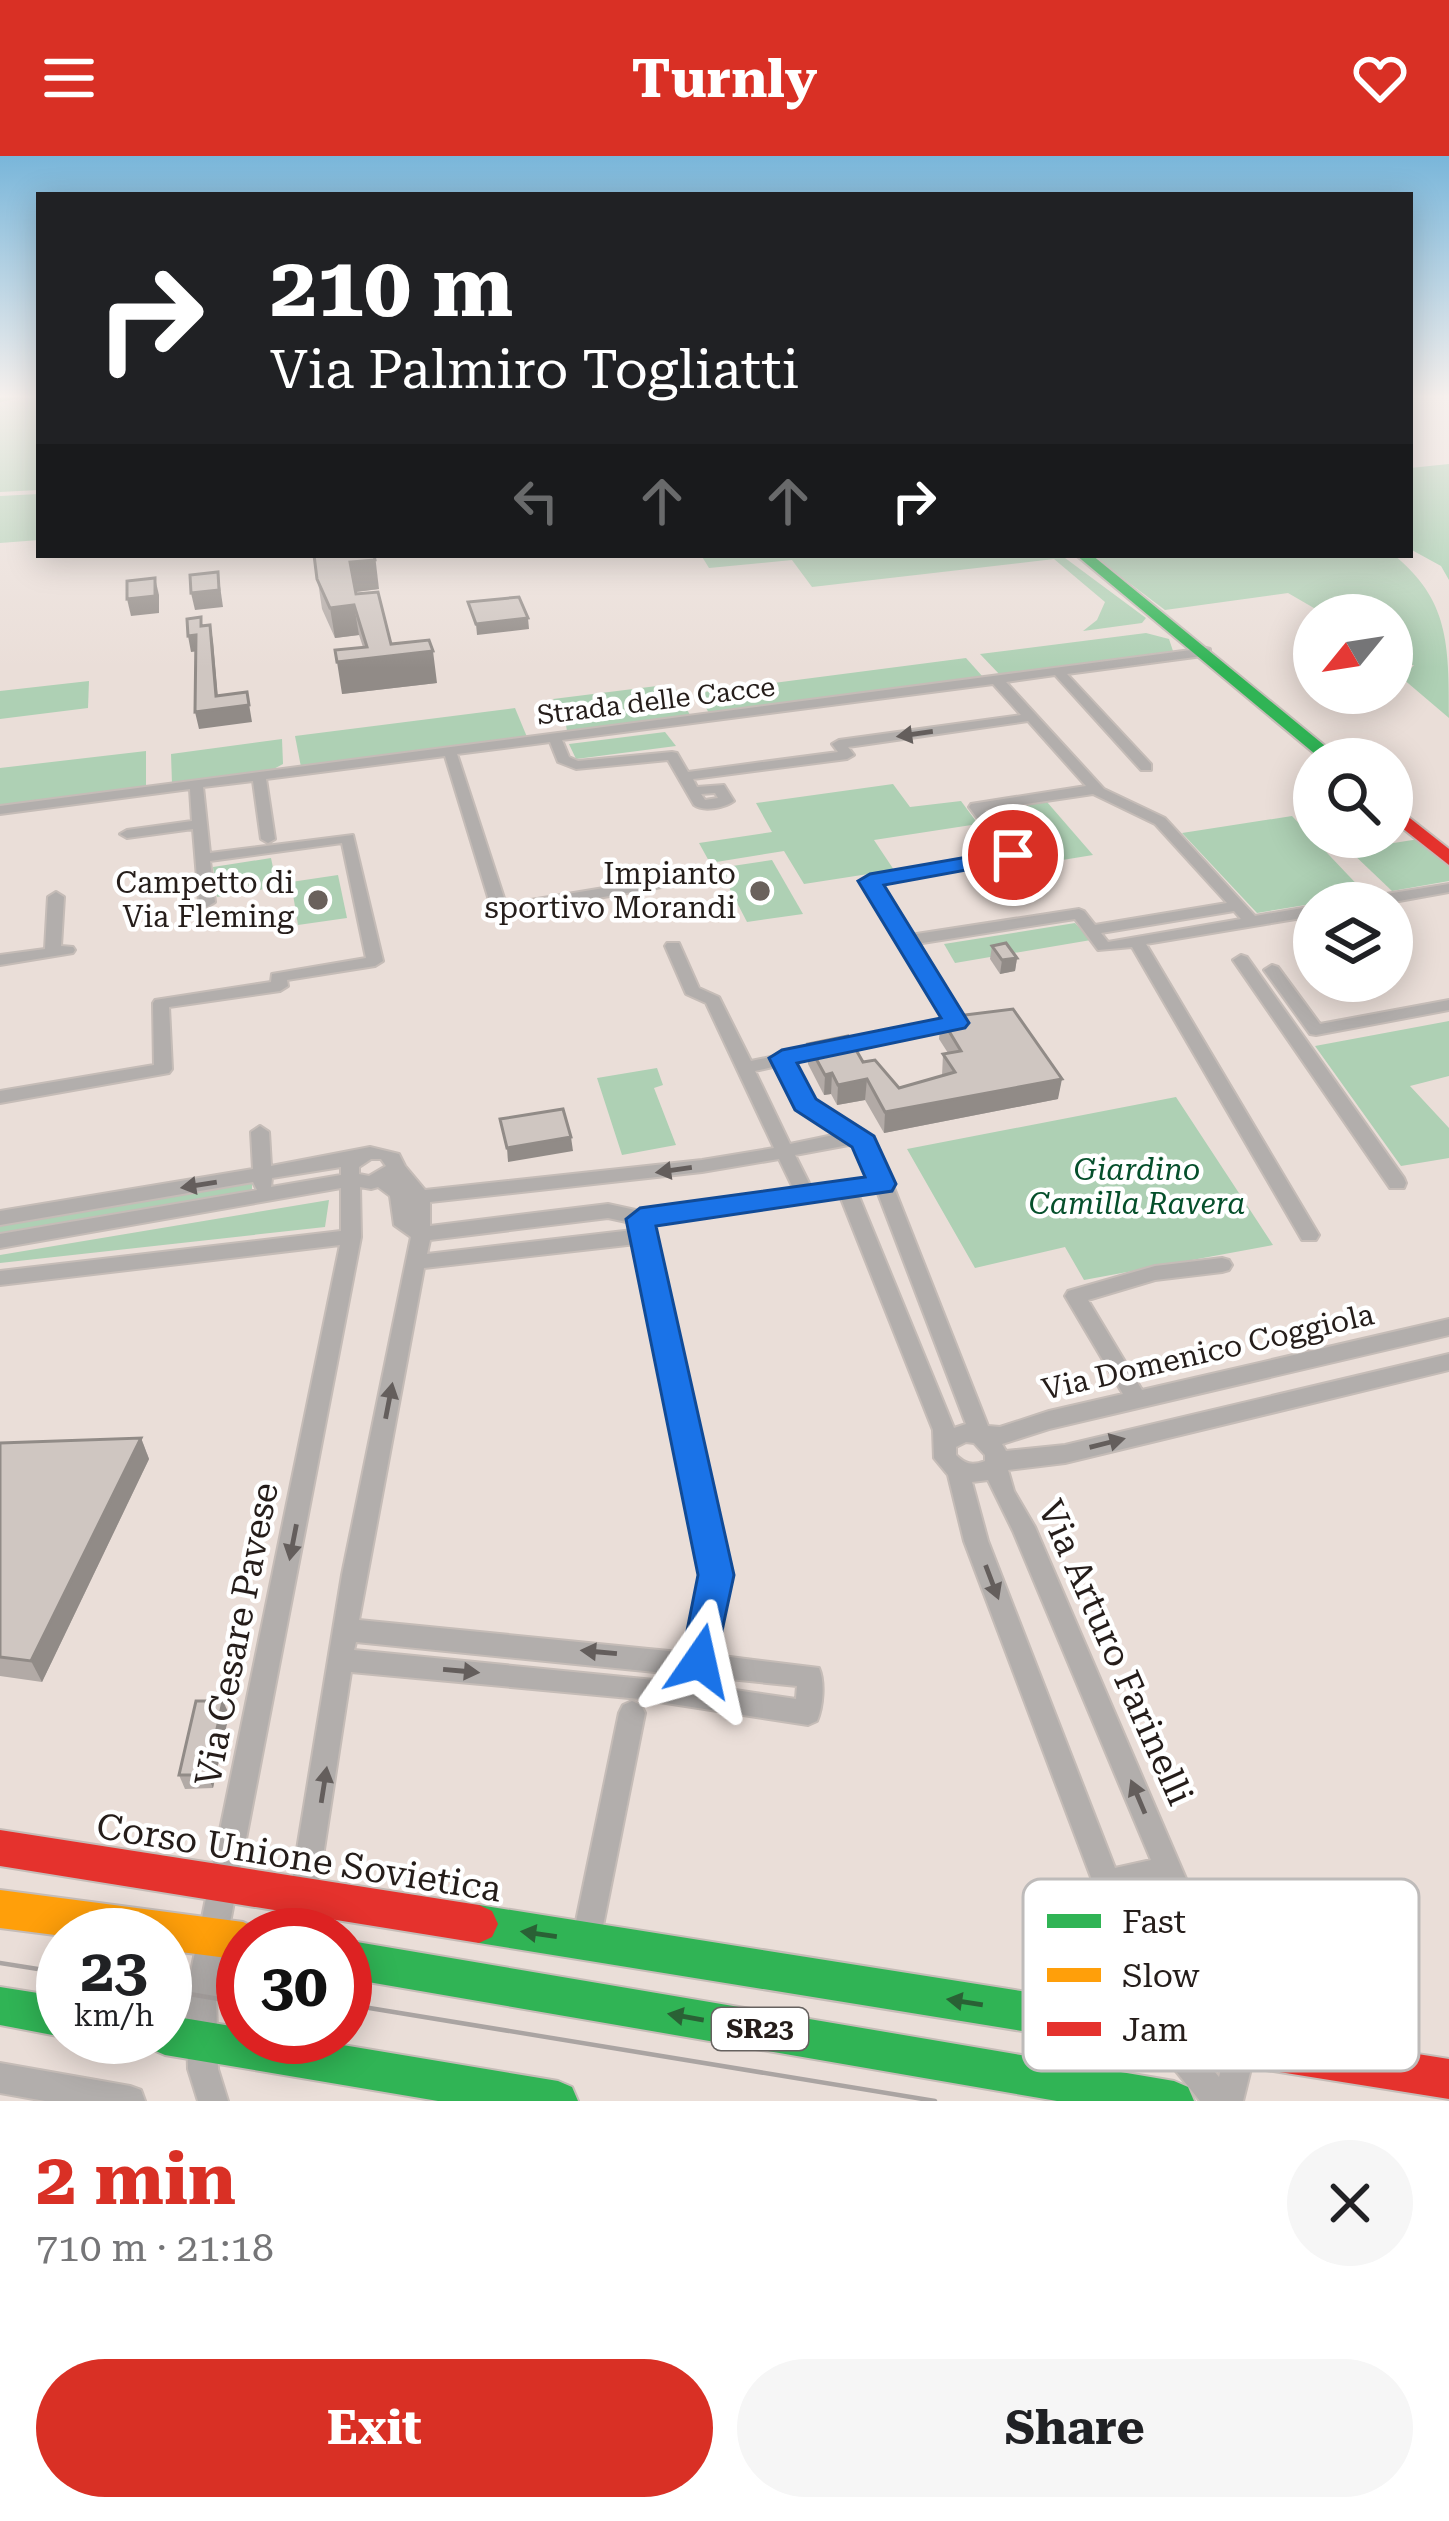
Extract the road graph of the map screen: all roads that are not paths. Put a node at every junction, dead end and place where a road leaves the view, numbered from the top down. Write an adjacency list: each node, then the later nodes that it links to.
1 (1087, 558): 2 (street)
2 (1203, 650): 3 (street, Strada delle Cacce); 7 (street)
3 (1059, 672): 4 (street, Strada delle Cacce); 9 (street)
4 (997, 680): 5 (street); 6 (street, Strada delle Cacce)
5 (1030, 717): 6 (street, one-way to 6); 12 (street)
6 (555, 738): 8 (street, Strada delle Cacce)
7 (1307, 738)
8 (450, 752): 10 (street, Strada delle Cacce); 20 (street)
9 (1146, 767)
10 (260, 777): 11 (street, Strada delle Cacce); 17 (street)
11 (196, 785): 13 (street, Strada delle Cacce); 14 (street)
12 (1096, 789): 25 (street); 29 (street)
13 (0, 810)
14 (200, 824): 16 (street); 18 (street)
15 (1413, 828): 19 (street)
16 (127, 834)
17 (268, 839)
18 (202, 858): 24 (street); 38 (street)
19 (1449, 859)
20 (713, 874)
21 (1449, 888): 22 (street)
22 (1413, 894)
23 (56, 898): 32 (street)
24 (207, 902)
25 (1238, 906): 27 (street); 28 (street)
26 (1293, 915): 27 (street)
27 (1252, 922): 30 (street)
28 (1092, 930): 29 (street); 30 (street)
29 (908, 940): 36 (street)
30 (1137, 941): 53 (street)
31 (673, 946): 37 (street)
32 (0, 960)
33 (1241, 960): 44 (street)
34 (1273, 970): 35 (street)
35 (1449, 1005)
36 (782, 1058): 37 (street); 40 (street)
37 (744, 1067): 41 (street)
38 (0, 1096)
39 (260, 1132): 46 (street)
40 (859, 1138): 41 (street); 45 (street, Via Arturo Farinelli)
41 (790, 1154): 48 (street); 49 (street, one-way to 49)
42 (355, 1169): 43 (street); 43 (street); 46 (street); 54 (street, Via Cesare Pavese)
43 (389, 1174): 49 (street); 52 (street)
44 (1397, 1183)
45 (882, 1184): 47 (street); 62 (street, Via Arturo Farinelli)
46 (263, 1185): 50 (street, one-way to 50); 55 (street)
47 (848, 1192): 48 (street); 63 (street)
48 (806, 1196): 51 (street)
49 (420, 1197): 52 (street)
50 (0, 1219)
51 (642, 1227): 52 (street); 56 (street); 68 (street)
52 (421, 1234): 56 (street)
53 (1309, 1234)
54 (351, 1237): 58 (street); 76 (street, Via Cesare Pavese, one-way to 76)
55 (0, 1240)
56 (416, 1262): 66 (street, one-way to 56)
57 (1222, 1265): 61 (street)
58 (0, 1278)
59 (1449, 1327): 61 (street, Via Domenico Coggiola)
60 (1449, 1362): 64 (street, one-way to 60)
61 (1138, 1400): 62 (street, Via Domenico Coggiola)
62 (980, 1436): 63 (street); 64 (street, Via Arturo Farinelli)
63 (948, 1441): 65 (street)
64 (993, 1465): 65 (street); 72 (street, Via Arturo Farinelli, one-way to 64)
65 (958, 1471): 73 (street, one-way to 73)
66 (349, 1630): 67 (street); 68 (street, one-way to 66)
67 (345, 1660): 69 (street, one-way to 69); 77 (street, one-way to 67)
68 (700, 1661): 69 (street); 69 (street)
69 (694, 1694)
70 (632, 1713): 82 (street)
71 (0, 1848): 76 (street, Corso Unione Sovietica)
72 (1168, 1870): 74 (street); 75 (street, Via Arturo Farinelli)
73 (1104, 1879)
74 (1128, 1879)
75 (1172, 1879)
76 (226, 1888): 77 (street, Corso Unione Sovietica); 80 (street, Via Cesare Pavese)
77 (306, 1900): 78 (street); 82 (street, Corso Unione Sovietica, one-way to 77)
78 (304, 1908)
79 (0, 1910): 80 (street)
80 (212, 1936): 81 (street); 88 (street, Via Cesare Pavese)
81 (216, 1937)
82 (586, 1941): 85 (street, Corso Unione Sovietica, one-way to 82)
83 (372, 1964): 99 (street, SR23, one-way to 83)
84 (0, 2006): 86 (street)
85 (1023, 2011)
86 (36, 2012)
87 (192, 2039): 88 (street)
88 (202, 2041): 89 (street); 97 (street, Via Cesare Pavese)
89 (216, 2042)
90 (365, 2064): 98 (street)
91 (1197, 2071): 100 (street)
92 (1233, 2071): 100 (street)
93 (1402, 2071): 95 (street, Corso Unione Sovietica)
94 (0, 2078): 96 (street)
95 (1449, 2079)
96 (130, 2101)
97 (213, 2101)
98 (558, 2101)
99 (1174, 2101)
100 (1224, 2101)

